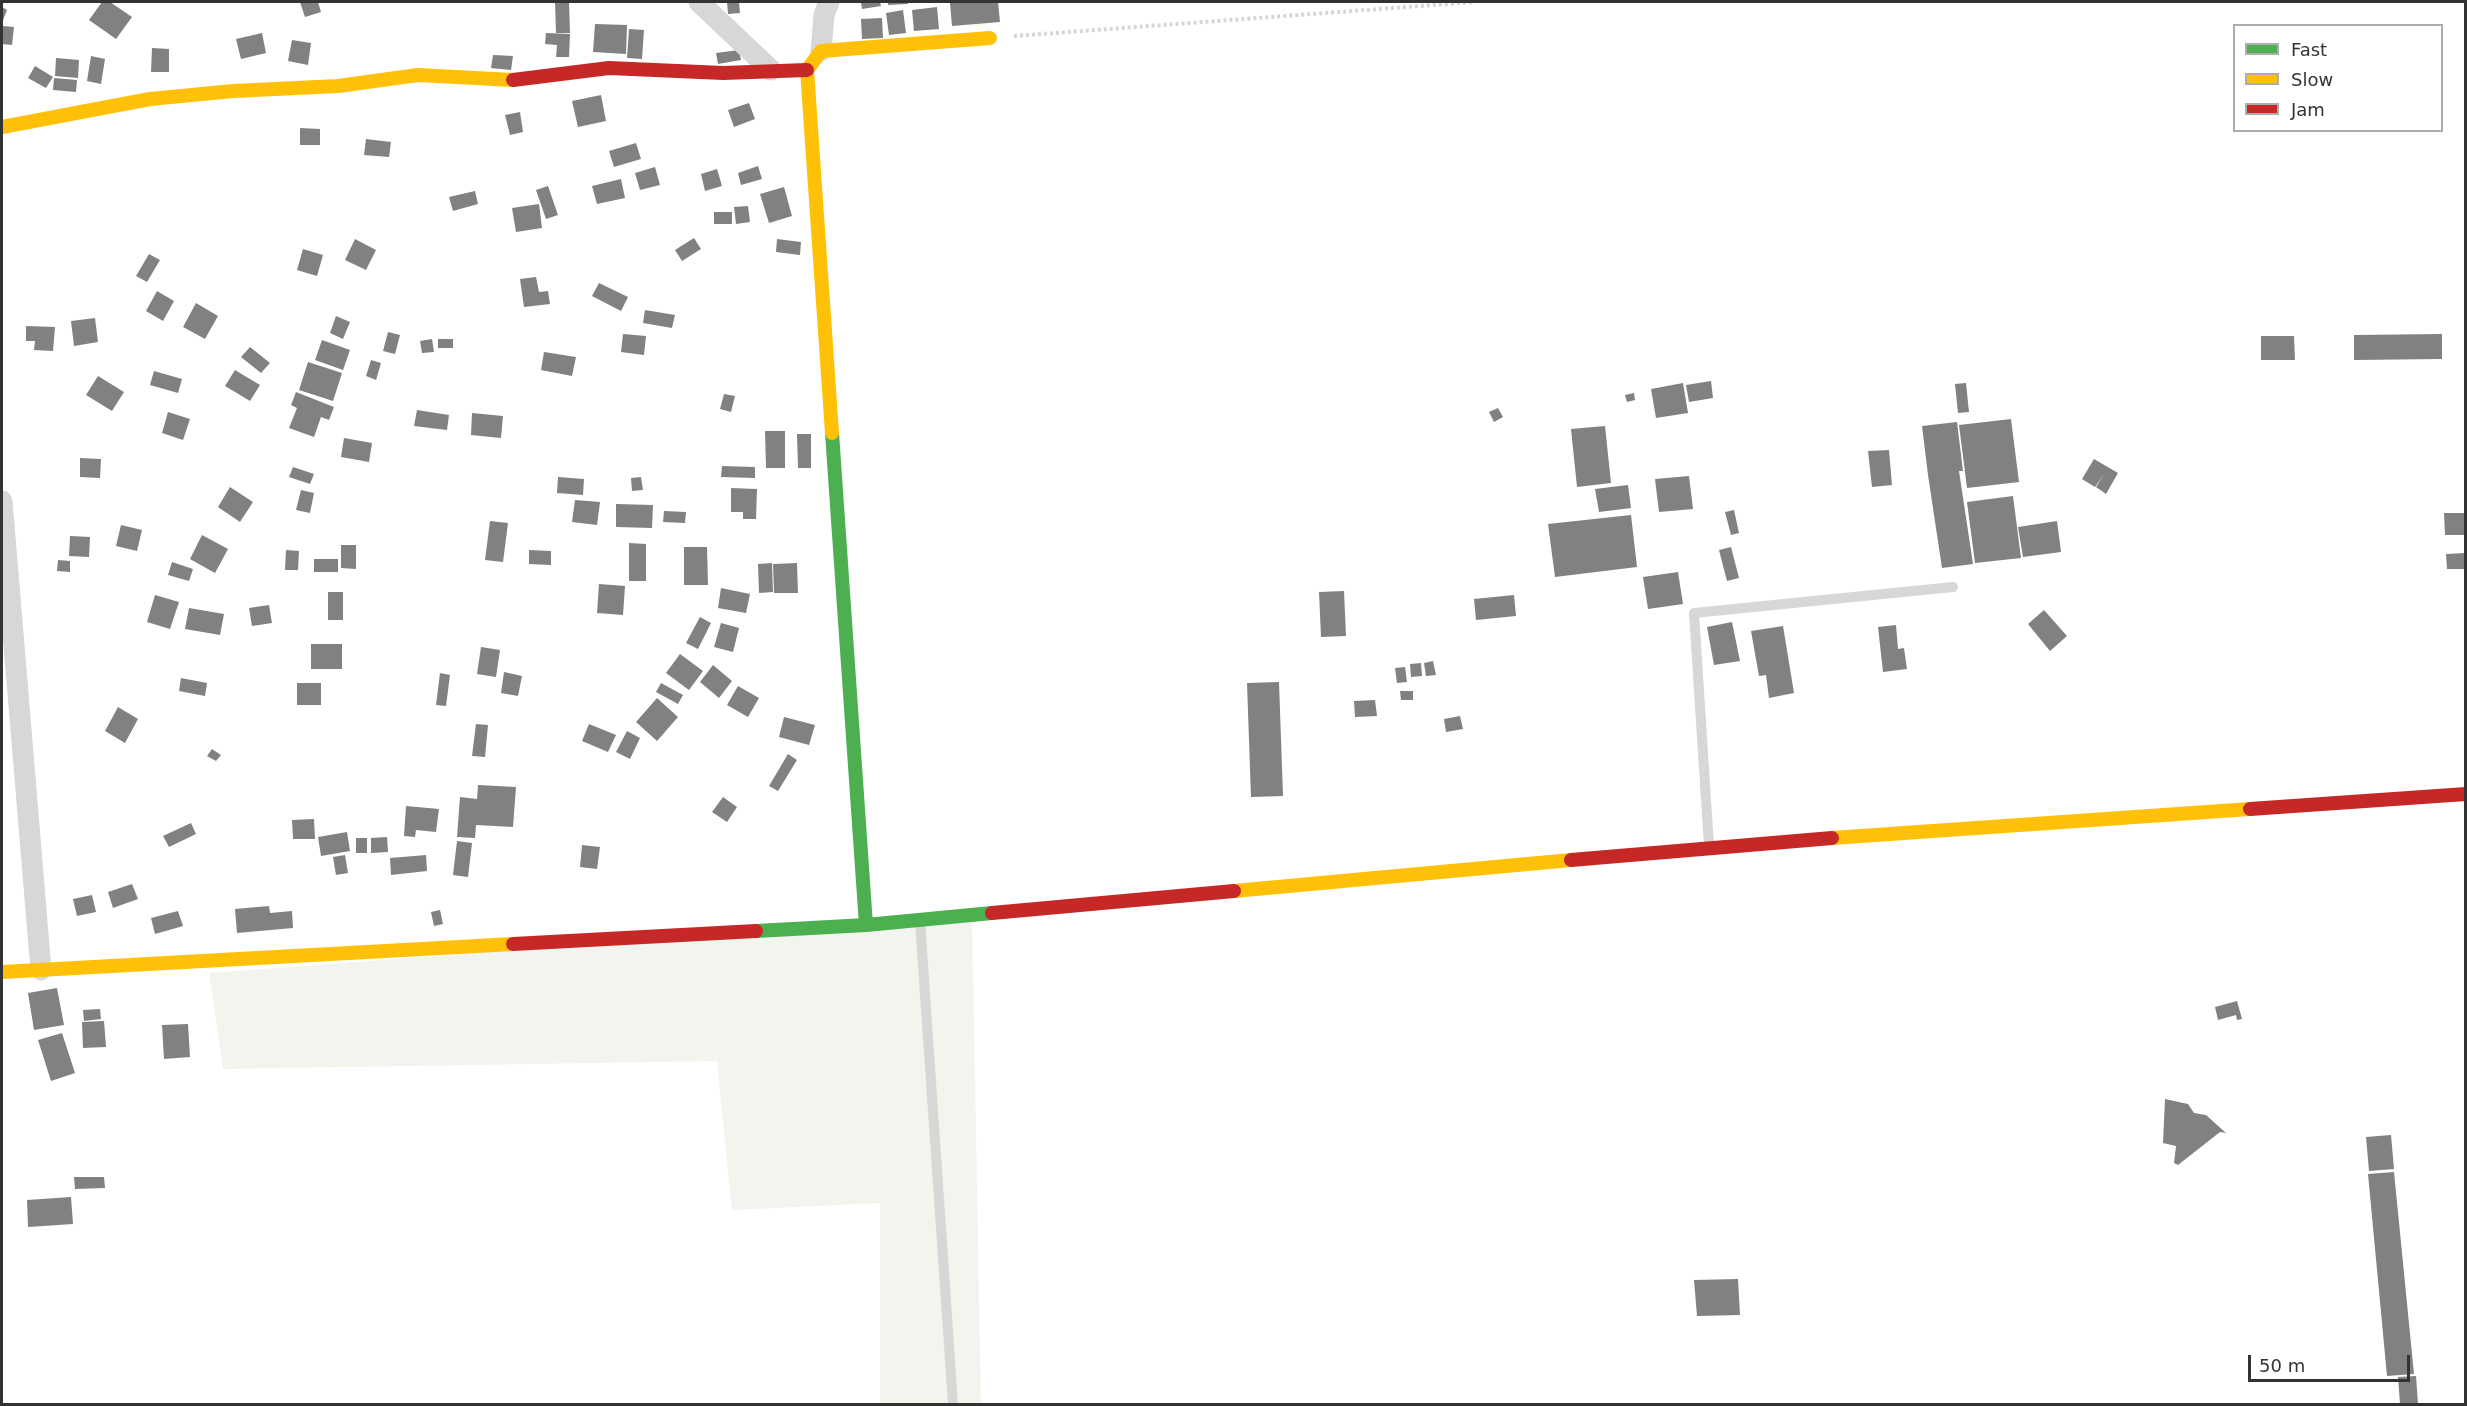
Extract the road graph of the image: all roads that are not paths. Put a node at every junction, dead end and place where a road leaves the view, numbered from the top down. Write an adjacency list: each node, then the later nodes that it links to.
1 (699, 2): 5 (street)
2 (829, 2): 4 (street)
3 (990, 38): 4 (main road)
4 (821, 51): 6 (main road)
5 (771, 70): 6 (main road); 7 (main road)
6 (807, 70): 13 (main road)
7 (2, 127)
8 (2, 501): 14 (street)
9 (1953, 587): 11 (lane)
10 (2466, 794): 11 (main road)
11 (1710, 847): 12 (main road)
12 (920, 921): 13 (main road); 16 (lane)
13 (866, 925): 14 (main road)
14 (41, 970): 15 (main road)
15 (2, 972)
16 (953, 1404)

